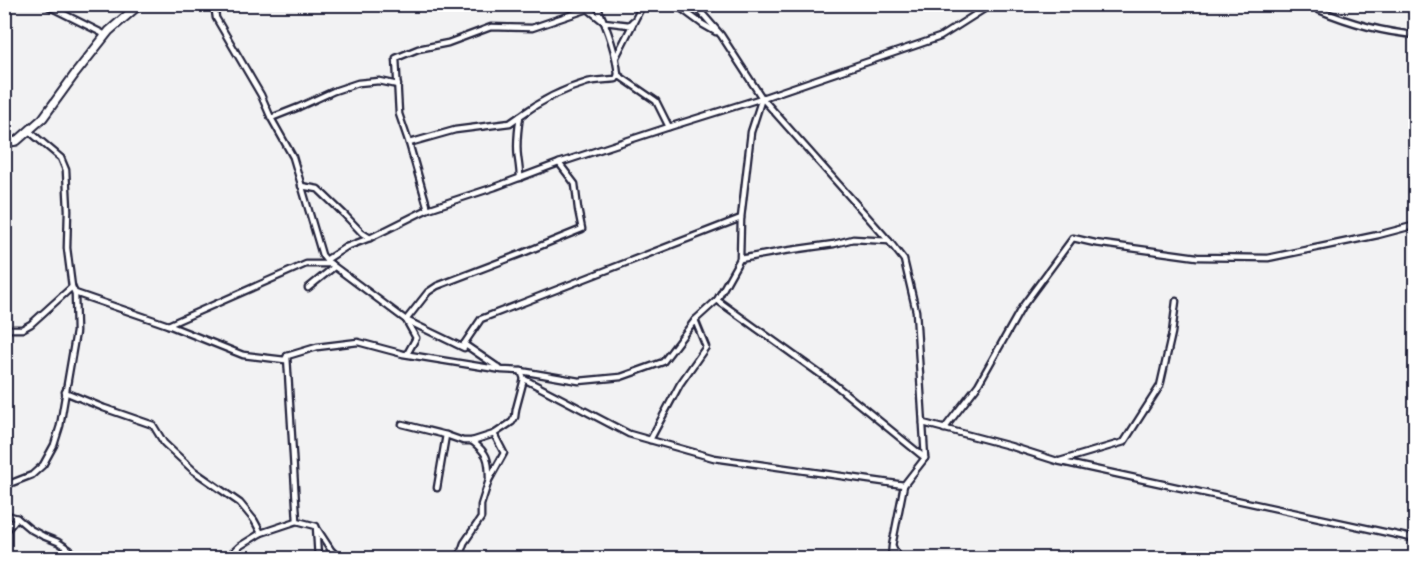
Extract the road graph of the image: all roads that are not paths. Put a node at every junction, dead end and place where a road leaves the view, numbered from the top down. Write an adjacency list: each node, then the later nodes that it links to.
1 (44, 4): 15 (street)
2 (140, 4): 15 (street)
3 (214, 4): 21 (street)
4 (596, 4): 12 (street)
5 (643, 4): 11 (street)
6 (675, 4): 13 (street)
7 (694, 4): 13 (street)
8 (992, 4): 19 (street)
9 (1319, 4): 14 (street)
10 (587, 7): 12 (street); 18 (street)
11 (637, 17): 12 (street); 16 (street)
12 (604, 22): 16 (street)
13 (721, 35): 19 (street)
14 (1416, 35)
15 (104, 37): 23 (street)
16 (616, 57): 17 (street)
17 (618, 75): 20 (street); 22 (street)
18 (398, 85): 21 (street); 24 (street)
19 (762, 98): 22 (street); 30 (street); 33 (street)
20 (520, 116): 24 (street); 27 (street)
21 (271, 118): 28 (street)
22 (669, 127): 26 (street)
23 (30, 131): 25 (street); 37 (street)
24 (409, 142): 29 (street)
25 (4, 143)
26 (559, 164): 27 (street); 40 (street)
27 (520, 178): 29 (street)
28 (301, 186): 32 (street); 35 (street)
29 (428, 209): 32 (street)
30 (741, 218): 34 (street); 44 (street)
31 (1416, 225): 53 (street)
32 (370, 237): 35 (street)
33 (889, 241): 34 (street); 51 (street)
34 (740, 260): 38 (street)
35 (330, 264): 36 (street); 40 (street); 42 (street)
36 (308, 288)
37 (74, 290): 42 (street); 43 (street); 50 (street)
38 (717, 300): 41 (street); 58 (street)
39 (1176, 301): 59 (street)
40 (406, 320): 44 (street); 45 (street)
41 (695, 320): 48 (street); 56 (street)
42 (168, 325): 46 (street)
43 (4, 329)
44 (464, 344): 47 (street)
45 (406, 354): 46 (street); 47 (street)
46 (287, 356): 66 (street)
47 (502, 370): 48 (street)
48 (522, 371): 49 (street)
49 (524, 379): 54 (street); 56 (street)
50 (65, 392): 61 (street); 69 (street)
51 (923, 423): 53 (street); 58 (street)
52 (402, 424): 55 (street)
53 (944, 429): 59 (street)
54 (494, 434): 57 (street); 60 (street)
55 (446, 435): 57 (street); 63 (street)
56 (650, 440): 62 (street)
57 (472, 441): 60 (street)
58 (925, 458): 62 (street)
59 (1057, 461): 70 (street)
60 (489, 480): 76 (street)
61 (4, 484)
62 (904, 485): 71 (street)
63 (437, 488)
64 (4, 514): 65 (street)
65 (17, 518): 68 (street); 72 (street)
66 (297, 521): 67 (street); 69 (street)
67 (316, 526): 74 (street); 75 (street)
68 (4, 533)
69 (261, 533): 73 (street)
70 (1416, 539)
71 (892, 546): 77 (street); 78 (street)
72 (79, 558)
73 (227, 558)
74 (318, 558)
75 (339, 558)
76 (459, 558)
77 (891, 558)
78 (898, 558)

